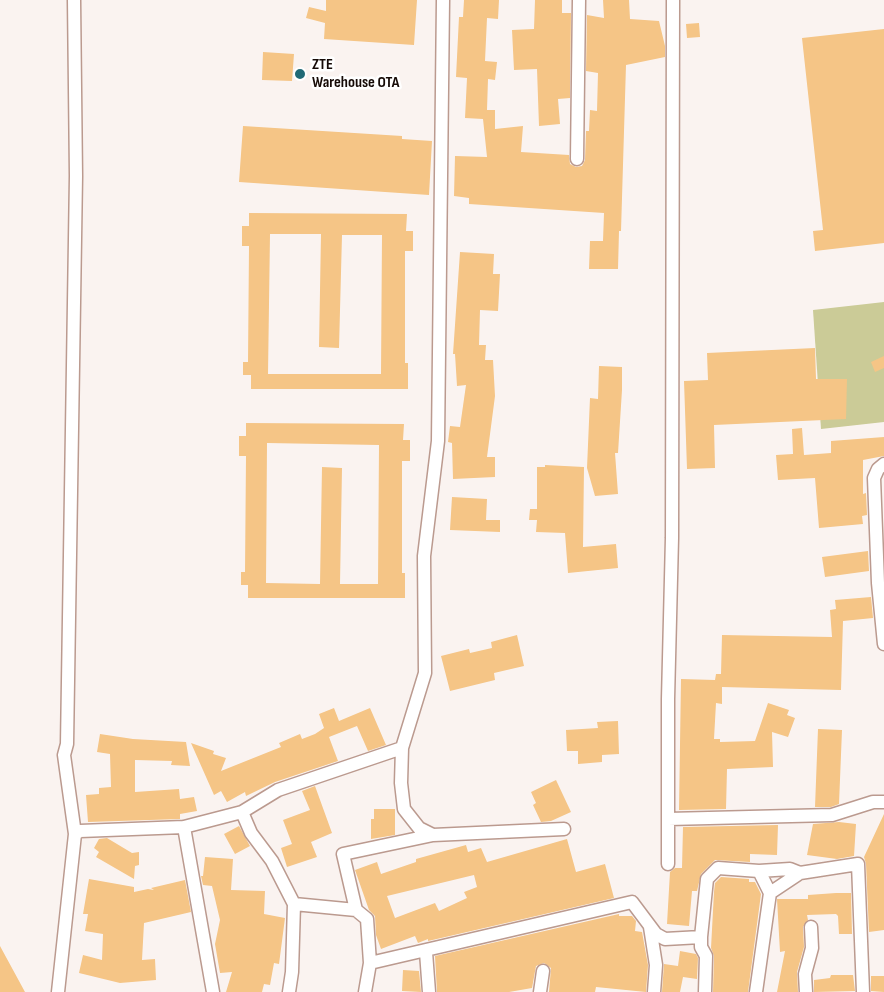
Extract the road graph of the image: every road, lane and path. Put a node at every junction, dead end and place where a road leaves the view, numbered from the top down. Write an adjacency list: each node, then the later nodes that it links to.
1 (74, 0): 15 (street)
2 (443, 0): 9 (street)
3 (579, 0): 5 (street)
4 (674, 0): 12 (street)
5 (577, 159)
6 (884, 464): 7 (street)
7 (881, 583): 8 (street)
8 (884, 644)
9 (402, 748): 11 (street); 16 (street)
10 (884, 802): 12 (street)
11 (242, 812): 13 (street); 21 (street)
12 (668, 819): 17 (street)
13 (184, 826): 15 (street); 30 (street)
14 (564, 829): 16 (street)
15 (75, 834): 29 (street)
16 (434, 835): 22 (street)
17 (668, 864)
18 (759, 871): 19 (street); 20 (street); 25 (street)
19 (800, 873): 20 (street); 39 (street)
20 (770, 893): 37 (street)
21 (294, 903): 22 (street); 31 (street)
22 (356, 910): 27 (street)
23 (650, 926): 25 (street); 26 (street); 35 (street)
24 (811, 927): 38 (street)
25 (701, 937): 36 (street)
26 (426, 952): 27 (street); 33 (street)
27 (370, 963): 32 (street)
28 (543, 971): 34 (street)
29 (58, 992)
30 (213, 992)
31 (290, 992)
32 (365, 992)
33 (429, 992)
34 (540, 992)
35 (654, 992)
36 (705, 992)
37 (756, 992)
38 (806, 992)
39 (863, 992)

